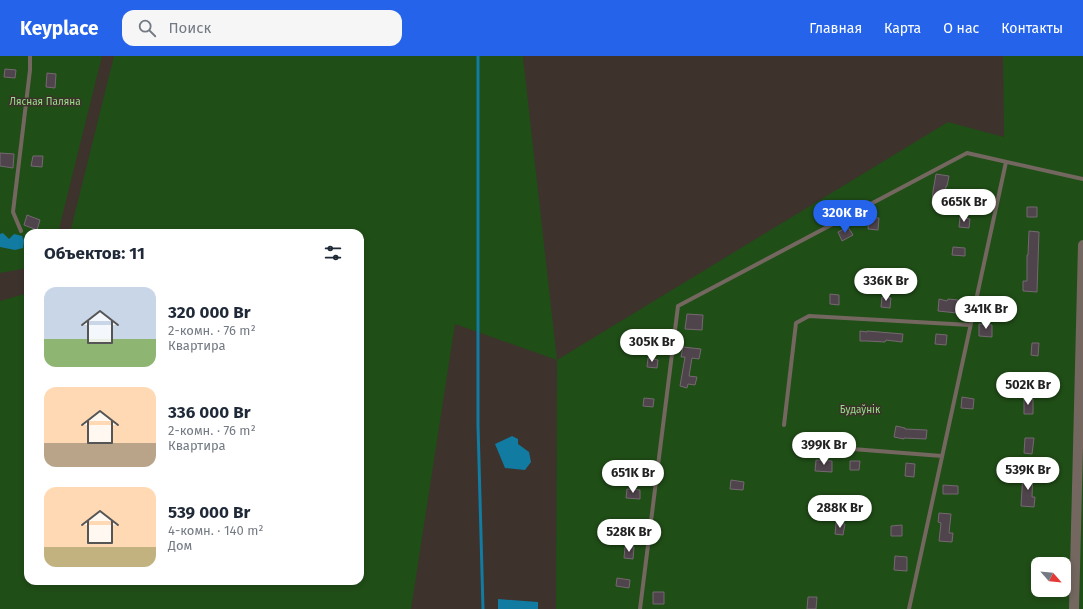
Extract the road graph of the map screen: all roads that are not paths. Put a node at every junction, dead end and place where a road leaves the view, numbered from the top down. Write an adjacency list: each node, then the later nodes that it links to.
1 (30, 56): 4 (lane)
2 (1006, 162): 3 (lane); 6 (lane); 10 (lane)
3 (1083, 179)
4 (21, 231)
5 (1083, 245): 12 (street)
6 (970, 325): 7 (lane); 9 (lane)
7 (784, 425)
8 (801, 445): 9 (lane)
9 (942, 456): 11 (lane)
10 (640, 609)
11 (908, 609)
12 (1074, 609)

